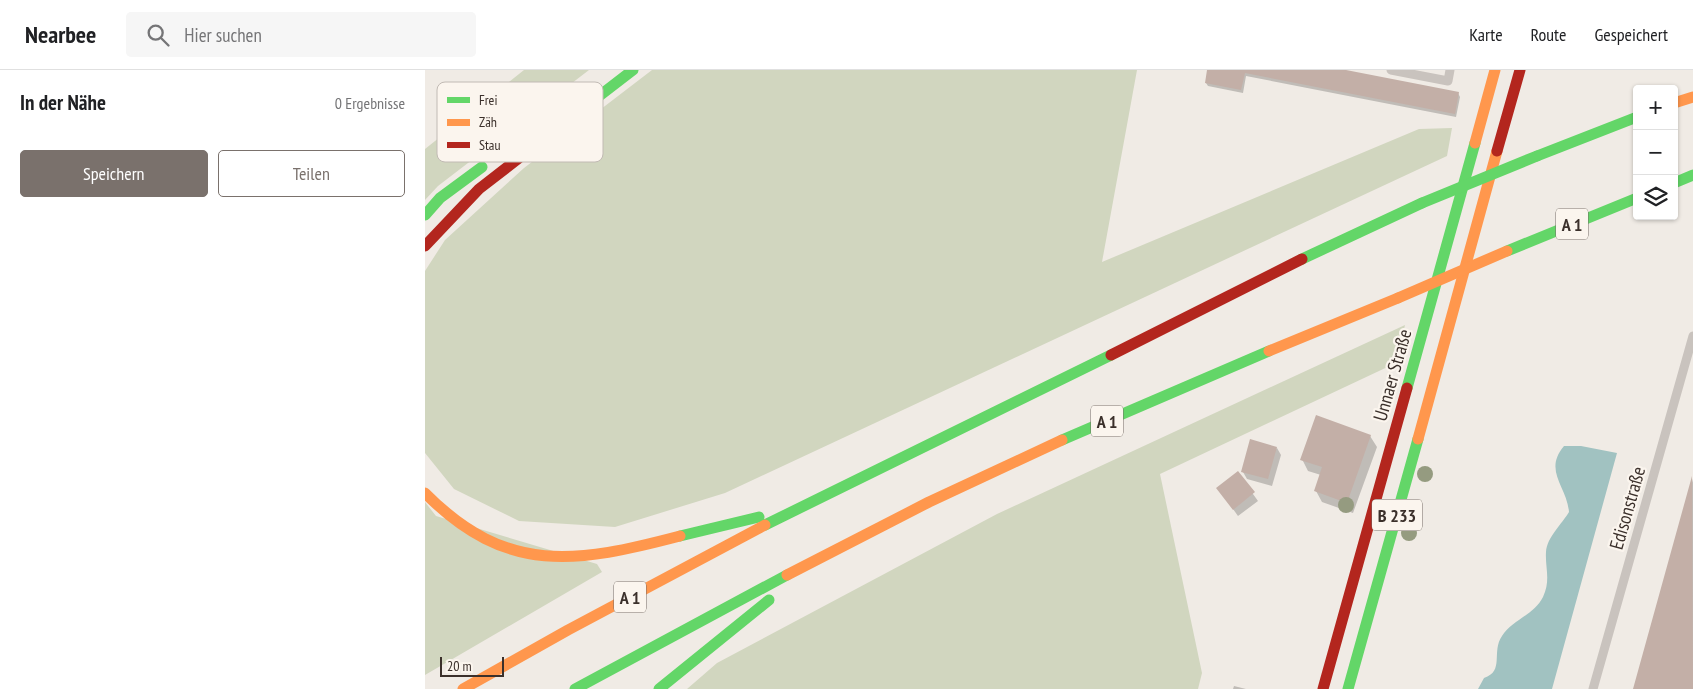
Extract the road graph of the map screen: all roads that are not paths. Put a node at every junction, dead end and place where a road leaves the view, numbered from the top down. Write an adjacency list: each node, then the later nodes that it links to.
1 (633, 70): 6 (main road)
2 (1391, 70): 3 (lane)
3 (1451, 70)
4 (1495, 70): 24 (main road, Unnaer Straße / B 233)
5 (1520, 70): 25 (main road, B 233)
6 (603, 93)
7 (1693, 97): 8 (main road)
8 (1678, 103)
9 (1633, 119): 19 (main road, A 1, bridge)
10 (488, 162): 15 (main road)
11 (514, 162): 16 (main road)
12 (1693, 175): 13 (main road)
13 (1678, 181)
14 (1633, 200): 20 (main road, A 1, bridge)
15 (425, 215)
16 (425, 246)
17 (1693, 336): 26 (lane, Edisonstraße)
18 (425, 493): 19 (main road)
19 (799, 507): 21 (main road, A 1)
20 (822, 557): 22 (main road, A 1); 23 (main road)
21 (463, 689)
22 (575, 689)
23 (659, 689)
24 (1323, 689)
25 (1348, 689)
26 (1593, 689)

